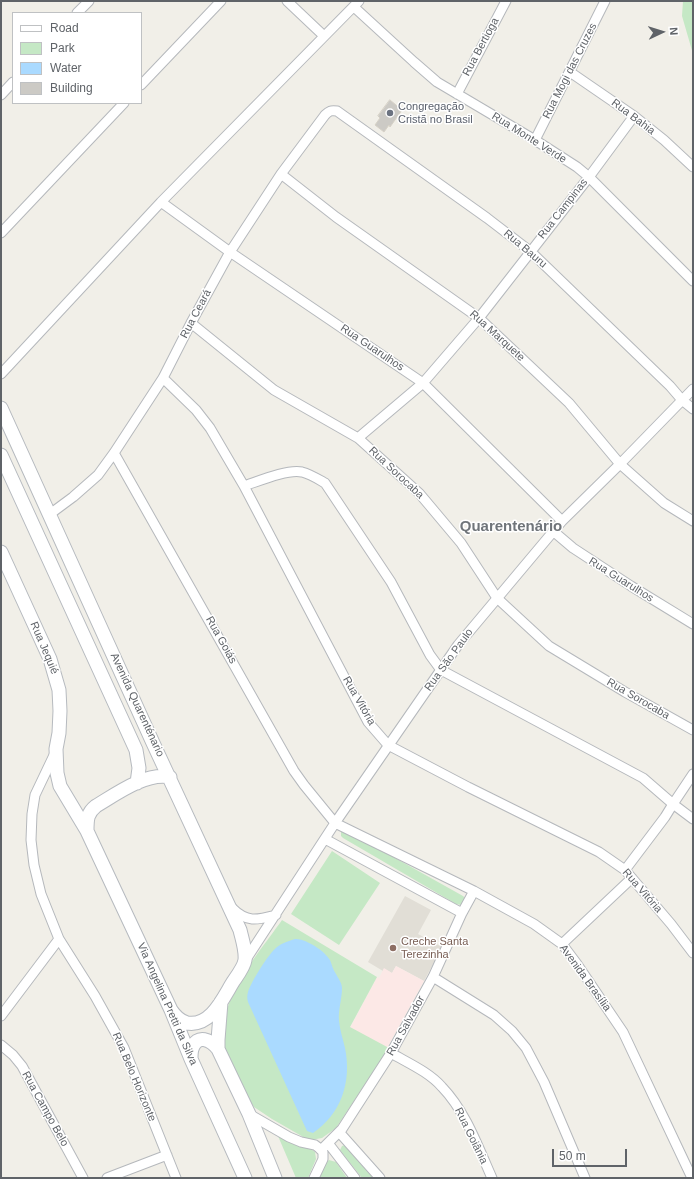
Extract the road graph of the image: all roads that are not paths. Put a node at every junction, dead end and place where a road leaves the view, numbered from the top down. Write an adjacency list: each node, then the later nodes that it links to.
1 (88, 1): 7 (street)
2 (221, 1): 11 (street)
3 (287, 1): 8 (street)
4 (506, 1): 12 (street, Rua Bertioga)
5 (605, 1): 9 (street, Rua Mogi das Cruzes)
6 (356, 4): 8 (street); 12 (street, Rua Monte Verde)
7 (78, 12)
8 (324, 36): 21 (street)
9 (570, 72): 16 (street, Rua Bahia); 17 (street, Rua Mogi das Cruzes)
10 (12, 83): 13 (street)
11 (142, 84)
12 (457, 94): 17 (street, Rua Monte Verde)
13 (1, 95)
14 (123, 104): 22 (street)
15 (337, 111): 19 (street, Rua Ceará); 23 (street, Rua Bauru)
16 (634, 116): 18 (street, Rua Bahia); 20 (street, Rua Campinas)
17 (535, 140): 20 (street, Rua Monte Verde)
18 (693, 167)
19 (281, 174): 24 (street, Rua Ceará); 26 (street, Rua Marquete)
20 (589, 177): 23 (street, Rua Campinas); 25 (street, Rua Monte Verde)
21 (161, 202): 24 (street, Rua Guarulhos); 28 (street)
22 (1, 232)
23 (530, 251): 26 (street, Rua Campinas); 32 (street, Rua Bauru)
24 (230, 252): 27 (street, Rua Ceará); 30 (street, Rua Guarulhos)
25 (693, 281)
26 (479, 318): 30 (street, Rua Campinas); 38 (street, Rua Marquete)
27 (191, 323): 29 (street, Rua Ceará); 35 (street, Rua Sorocaba)
28 (1, 374)
29 (163, 378): 36 (street, Rua Ceará); 39 (street, Rua Vitória)
30 (423, 383): 35 (street, Rua Campinas); 41 (street, Rua Guarulhos)
31 (693, 389): 32 (street, Rua São Paulo)
32 (682, 400): 34 (street, Rua Bauru); 38 (street, Rua São Paulo)
33 (1, 408): 40 (main road, Avenida Quarenténario)
34 (693, 409)
35 (358, 438): 45 (street, Rua Sorocaba)
36 (114, 453): 40 (street, Rua Ceará); 56 (street, Rua Goiás)
37 (1, 455): 53 (main road)
38 (620, 464): 41 (street, Rua São Paulo); 42 (street, Rua Marquete)
39 (244, 486): 47 (street); 49 (street, Rua Vitória)
40 (50, 514): 52 (main road, Avenida Quarenténario)
41 (562, 521): 43 (street, Rua São Paulo)
42 (693, 521)
43 (553, 531): 45 (street, Rua São Paulo); 46 (street, Rua Guarulhos)
44 (1, 552): 50 (main road, Rua Jequié)
45 (497, 598): 47 (street, Rua São Paulo); 48 (street, Rua Sorocaba)
46 (693, 624)
47 (441, 670): 49 (street, Rua São Paulo); 54 (street)
48 (693, 730)
49 (388, 745): 56 (street, Rua São Paulo); 59 (street, Rua Vitória)
50 (56, 749): 57 (main road, Rua Jequié); 65 (street, Rua Belo Horizonte)
51 (693, 774): 54 (street)
52 (170, 776): 53 (main road); 62 (main road, Avenida Quarenténario)
53 (137, 783): 57 (main road)
54 (673, 804): 55 (street); 59 (street)
55 (693, 819)
56 (335, 822): 58 (street, Rua São Paulo); 61 (street, Avenida Brasília)
57 (87, 831): 71 (main road, Via Angelina Pretti da Silva)
58 (325, 839): 63 (street); 64 (street, Rua São Paulo)
59 (625, 870): 60 (street, Rua Vitória)
60 (632, 878): 66 (street); 67 (street, Rua Vitória)
61 (474, 891): 63 (street, Rua Salvador); 66 (street, Avenida Brasília)
62 (228, 905): 64 (street); 68 (main road, Avenida Quarenténario)
63 (462, 913): 69 (street, Rua Salvador)
64 (276, 915): 68 (street, Rua São Paulo)
65 (59, 939): 72 (street); 80 (street, Rua Belo Horizonte)
66 (562, 944): 91 (street, Avenida Brasília)
67 (693, 952)
68 (245, 961): 70 (main road)
69 (433, 977): 75 (street, Rua Salvador); 90 (street)
70 (221, 1002): 71 (main road); 74 (main road)
71 (171, 1010): 76 (main road, Via Angelina Pretti da Silva)
72 (1, 1016)
73 (1, 1045): 81 (street, Rua Campo Belo)
74 (218, 1049): 76 (main road); 77 (main road)
75 (391, 1053): 78 (street, Rua Salvador); 89 (street, Rua Goiânia)
76 (191, 1059): 84 (main road, Via Angelina Pretti da Silva)
77 (249, 1114): 79 (street); 85 (main road)
78 (339, 1132): 79 (street, Rua Salvador); 88 (street)
79 (325, 1146): 86 (street); 87 (street)
80 (167, 1155): 82 (street); 83 (street, Rua Belo Horizonte)
81 (83, 1178)
82 (106, 1178)
83 (176, 1178)
84 (245, 1178)
85 (275, 1178)
86 (314, 1178)
87 (355, 1178)
88 (380, 1178)
89 (492, 1178)
90 (585, 1178)
91 (692, 1178)

